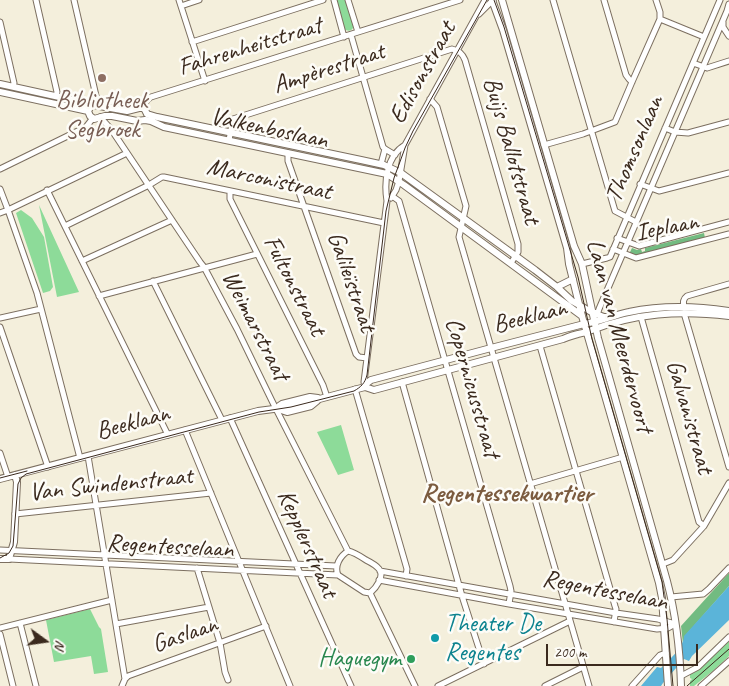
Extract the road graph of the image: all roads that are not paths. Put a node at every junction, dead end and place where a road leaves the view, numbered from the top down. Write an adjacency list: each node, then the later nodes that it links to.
1 (36, 0): 36 (street)
2 (75, 0): 38 (street)
3 (198, 0): 15 (street)
4 (323, 0): 25 (street)
5 (334, 0): 23 (street)
6 (348, 0): 20 (street)
7 (460, 0): 20 (street, Fahrenheitstraat)
8 (490, 0): 26 (street, Edisonstraat); 91 (street, Laan van Meerdervoort)
9 (502, 0): 50 (street, Laan van Meerdervoort)
10 (553, 0): 45 (street)
11 (604, 0): 32 (street)
12 (656, 0): 17 (street)
13 (720, 0): 16 (street)
14 (729, 2): 18 (street)
15 (180, 3): 25 (street)
16 (713, 16): 18 (street); 24 (street, Thomsonlaan)
17 (660, 19): 24 (street); 32 (street)
18 (723, 21): 22 (street); 29 (street, Thomsonlaan)
19 (0, 22): 34 (street)
20 (358, 32): 21 (street, Fahrenheitstraat)
21 (351, 34): 23 (street, Fahrenheitstraat); 30 (street)
22 (729, 36)
23 (344, 37): 31 (street, Fahrenheitstraat)
24 (704, 37): 28 (street, Thomsonlaan)
25 (192, 42): 31 (street)
26 (457, 51): 30 (street, Ampèrestraat); 37 (street, Edisonstraat); 86 (street, Buijs Ballotstraat)
27 (729, 61): 29 (street)
28 (693, 63): 29 (street); 43 (street, Thomsonlaan)
29 (703, 67): 47 (street, Thomsonlaan)
30 (364, 77): 46 (street, Ampèrestraat); 51 (street)
31 (205, 81): 39 (street, Fahrenheitstraat)
32 (632, 82): 45 (street)
33 (0, 84): 34 (street)
34 (13, 86): 36 (street)
35 (0, 92): 38 (street)
36 (56, 96): 38 (street)
37 (430, 99): 49 (street, Edisonstraat); 73 (street)
38 (92, 105): 39 (street); 41 (street)
39 (145, 114): 40 (street); 46 (street, Valkenboslaan); 48 (street, Valkenboslaan)
40 (108, 116): 41 (street); 44 (street, Weimarstraat)
41 (97, 118): 44 (street, Weimarstraat); 56 (street)
42 (729, 122): 47 (street)
43 (664, 128): 47 (street); 61 (street, Thomsonlaan)
44 (111, 129): 52 (street, Weimarstraat)
45 (592, 130): 50 (street); 72 (street)
46 (230, 132): 48 (street, Ampèrestraat); 55 (street, Valkenboslaan)
47 (675, 132): 63 (street, Thomsonlaan)
48 (229, 140): 53 (street, Valkenboslaan)
49 (405, 145): 54 (street, Edisonstraat); 58 (street, Edisonstraat)
50 (544, 145): 89 (street, Laan van Meerdervoort)
51 (384, 149): 54 (street); 55 (street)
52 (127, 153): 62 (street, Weimarstraat); 65 (street)
53 (288, 153): 57 (street, Valkenboslaan); 69 (street, Galileïstraat)
54 (395, 155): 57 (street, Edisonstraat)
55 (382, 161): 57 (street, Valkenboslaan)
56 (0, 169)
57 (388, 170): 58 (street); 60 (street); 68 (street, Edisonstraat)
58 (401, 173): 60 (street, Edisonstraat); 73 (street)
59 (729, 173): 63 (street)
60 (399, 181): 67 (street); 79 (street)
61 (640, 184): 63 (street); 72 (street, Thomsonlaan)
62 (149, 186): 66 (street, Marconistraat); 74 (street, Weimarstraat); 78 (street, Marconistraat)
63 (651, 188): 76 (street, Thomsonlaan)
64 (0, 189): 70 (street)
65 (47, 190): 70 (street); 78 (street)
66 (230, 191): 69 (street, Marconistraat); 85 (street, Fultonstraat)
67 (392, 196): 68 (street); 114 (street, Copernicusstraat)
68 (387, 202): 75 (street, Edisonstraat)
69 (304, 207): 75 (street, Marconistraat); 112 (street, Galileïstraat)
70 (8, 210): 71 (street); 97 (street)
71 (0, 213)
72 (627, 217): 76 (street); 81 (street, Thomsonlaan)
73 (463, 218): 79 (street); 86 (street)
74 (172, 220): 87 (street); 90 (street, Weimarstraat)
75 (384, 222): 112 (street, Edisonstraat)
76 (636, 222): 82 (street, Thomsonlaan)
77 (729, 222): 82 (street, Ieplaan)
78 (65, 226): 87 (street)
79 (461, 227): 88 (street); 111 (street)
80 (729, 234): 84 (street, Ieplaan)
81 (618, 238): 82 (street, Ieplaan); 83 (street, Thomsonlaan)
82 (628, 243): 84 (street, Thomsonlaan)
83 (613, 249): 84 (street, Ieplaan); 89 (street)
84 (623, 253): 100 (street, Thomsonlaan)
85 (257, 254): 90 (street); 119 (street, Fultonstraat)
86 (516, 257): 88 (street, Buijs Ballotstraat); 94 (street)
87 (82, 261): 95 (street)
88 (511, 263): 101 (street)
89 (582, 264): 100 (street, Laan van Meerdervoort)
90 (204, 267): 92 (street); 120 (street, Weimarstraat)
91 (573, 278): 94 (street); 96 (street, Laan van Meerdervoort)
92 (153, 281): 95 (street); 121 (street, Kepplerstraat)
93 (729, 284): 98 (street)
94 (557, 287): 96 (street)
95 (99, 296): 123 (street)
96 (579, 305): 100 (street); 101 (street, Laan van Meerdervoort)
97 (41, 309): 105 (street); 127 (street)
98 (684, 310): 99 (street); 102 (street, Beeklaan); 103 (street); 104 (street, Beeklaan); 129 (street)
99 (729, 310)
100 (593, 313): 102 (street); 107 (street, Laan van Meerdervoort)
101 (582, 316): 106 (street, Laan van Meerdervoort)
102 (611, 316): 107 (street, Beeklaan)
103 (729, 316)
104 (641, 317): 107 (street, Beeklaan); 138 (street, Galvanistraat)
105 (0, 318)
106 (584, 324): 107 (street, Beeklaan); 109 (street, Laan van Meerdervoort); 111 (street, Beeklaan)
107 (595, 325): 109 (street, Beeklaan); 148 (street, Laan van Meerdervoort)
108 (0, 327): 128 (street)
109 (587, 332): 110 (street, Beeklaan); 126 (street, Laan van Meerdervoort)
110 (540, 346): 113 (street, Beeklaan); 130 (street)
111 (491, 348): 113 (street); 114 (street, Beeklaan)
112 (368, 358): 117 (street, Edisonstraat)
113 (494, 358): 115 (street, Beeklaan); 134 (street)
114 (445, 360): 115 (street, Copernicusstraat); 117 (street, Beeklaan)
115 (448, 370): 116 (street, Beeklaan); 160 (street, Copernicusstraat)
116 (402, 382): 117 (street, Beeklaan); 158 (street)
117 (365, 387): 118 (street, Beeklaan)
118 (355, 389): 119 (street, Beeklaan); 156 (street)
119 (324, 398): 120 (street, Beeklaan)
120 (276, 408): 121 (street, Beeklaan); 141 (street, Weimarstraat)
121 (226, 419): 122 (street, Beeklaan); 147 (street, Kepplerstraat)
122 (185, 430): 123 (street, Beeklaan); 135 (street)
123 (168, 435): 125 (street, Beeklaan)
124 (0, 453): 131 (street)
125 (88, 456): 127 (street, Beeklaan); 136 (street)
126 (623, 456): 130 (street); 169 (street, Laan van Meerdervoort)
127 (80, 458): 128 (street, Beeklaan)
128 (48, 467): 131 (street, Beeklaan)
129 (729, 467)
130 (576, 471): 134 (street); 167 (street)
131 (12, 476): 132 (street, Beeklaan); 137 (street)
132 (0, 479)
133 (729, 483): 138 (street)
134 (530, 484): 164 (street)
135 (211, 493): 136 (street, Van Swindenstraat); 145 (street)
136 (96, 505): 137 (street, Van Swindenstraat); 142 (street)
137 (15, 514): 140 (street)
138 (704, 526): 148 (street)
139 (0, 550): 140 (street, Regentesselaan)
140 (12, 550): 142 (street, Regentesselaan); 144 (street)
141 (348, 551): 149 (street); 152 (street)
142 (104, 555): 145 (street, Regentesselaan); 146 (street)
143 (0, 559): 144 (street, Regentesselaan)
144 (9, 559): 146 (street, Regentesselaan)
145 (239, 562): 147 (street, Regentesselaan); 153 (street)
146 (105, 564): 150 (street, Regentesselaan); 163 (street)
147 (296, 564): 149 (street, Regentesselaan); 154 (street, Kepplerstraat)
148 (663, 564): 162 (street, Laan van Meerdervoort)
149 (336, 566): 155 (street)
150 (197, 568): 153 (street, Regentesselaan); 166 (street)
151 (729, 568): 162 (street)
152 (380, 570): 156 (street, Regentesselaan); 157 (street)
153 (243, 571): 154 (street, Regentesselaan); 175 (street)
154 (300, 574): 155 (street, Regentesselaan); 193 (street, Kepplerstraat)
155 (338, 575): 159 (street)
156 (406, 576): 158 (street, Regentesselaan)
157 (379, 580): 159 (street); 161 (street, Regentesselaan)
158 (460, 585): 160 (street, Regentesselaan); 161 (street)
159 (370, 593): 194 (street)
160 (510, 594): 164 (street, Regentesselaan); 165 (street, Regentesselaan)
161 (462, 596): 165 (street, Regentesselaan); 183 (street)
162 (671, 597): 174 (street, Laan van Meerdervoort)
163 (112, 600): 172 (street); 173 (street)
164 (565, 603): 167 (street, Regentesselaan); 168 (street)
165 (509, 604): 168 (street, Regentesselaan)
166 (210, 607): 173 (street); 180 (street)
167 (616, 612): 169 (street, Regentesselaan); 171 (street)
168 (568, 613): 170 (street); 171 (street, Regentesselaan)
169 (663, 620): 174 (street, Regentesselaan); 177 (street, Laan van Meerdervoort)
170 (570, 621): 183 (street); 184 (street)
171 (614, 622): 177 (street, Regentesselaan)
172 (20, 623): 176 (street); 190 (street)
173 (116, 624): 186 (street)
174 (676, 624): 177 (street, Regentesselaan); 185 (street, Laan van Meerdervoort)
175 (266, 626): 180 (street, Gaslaan); 192 (street)
176 (0, 628)
177 (664, 629): 181 (street, Laan van Meerdervoort)
178 (0, 634): 189 (street)
179 (729, 637): 185 (street)
180 (220, 643): 186 (street, Gaslaan); 187 (street)
181 (666, 655): 188 (street, Laan van Meerdervoort); 198 (street)
182 (729, 661): 200 (street)
183 (484, 664): 195 (street)
184 (584, 667): 196 (street); 197 (street)
185 (681, 672): 199 (street, Laan van Meerdervoort)
186 (125, 679): 191 (street)
187 (228, 680)
188 (668, 685)
189 (13, 686)
190 (36, 686)
191 (122, 686)
192 (290, 686)
193 (351, 686)
194 (415, 686)
195 (438, 686)
196 (545, 686)
197 (589, 686)
198 (632, 686)
199 (681, 686)
200 (700, 686)

